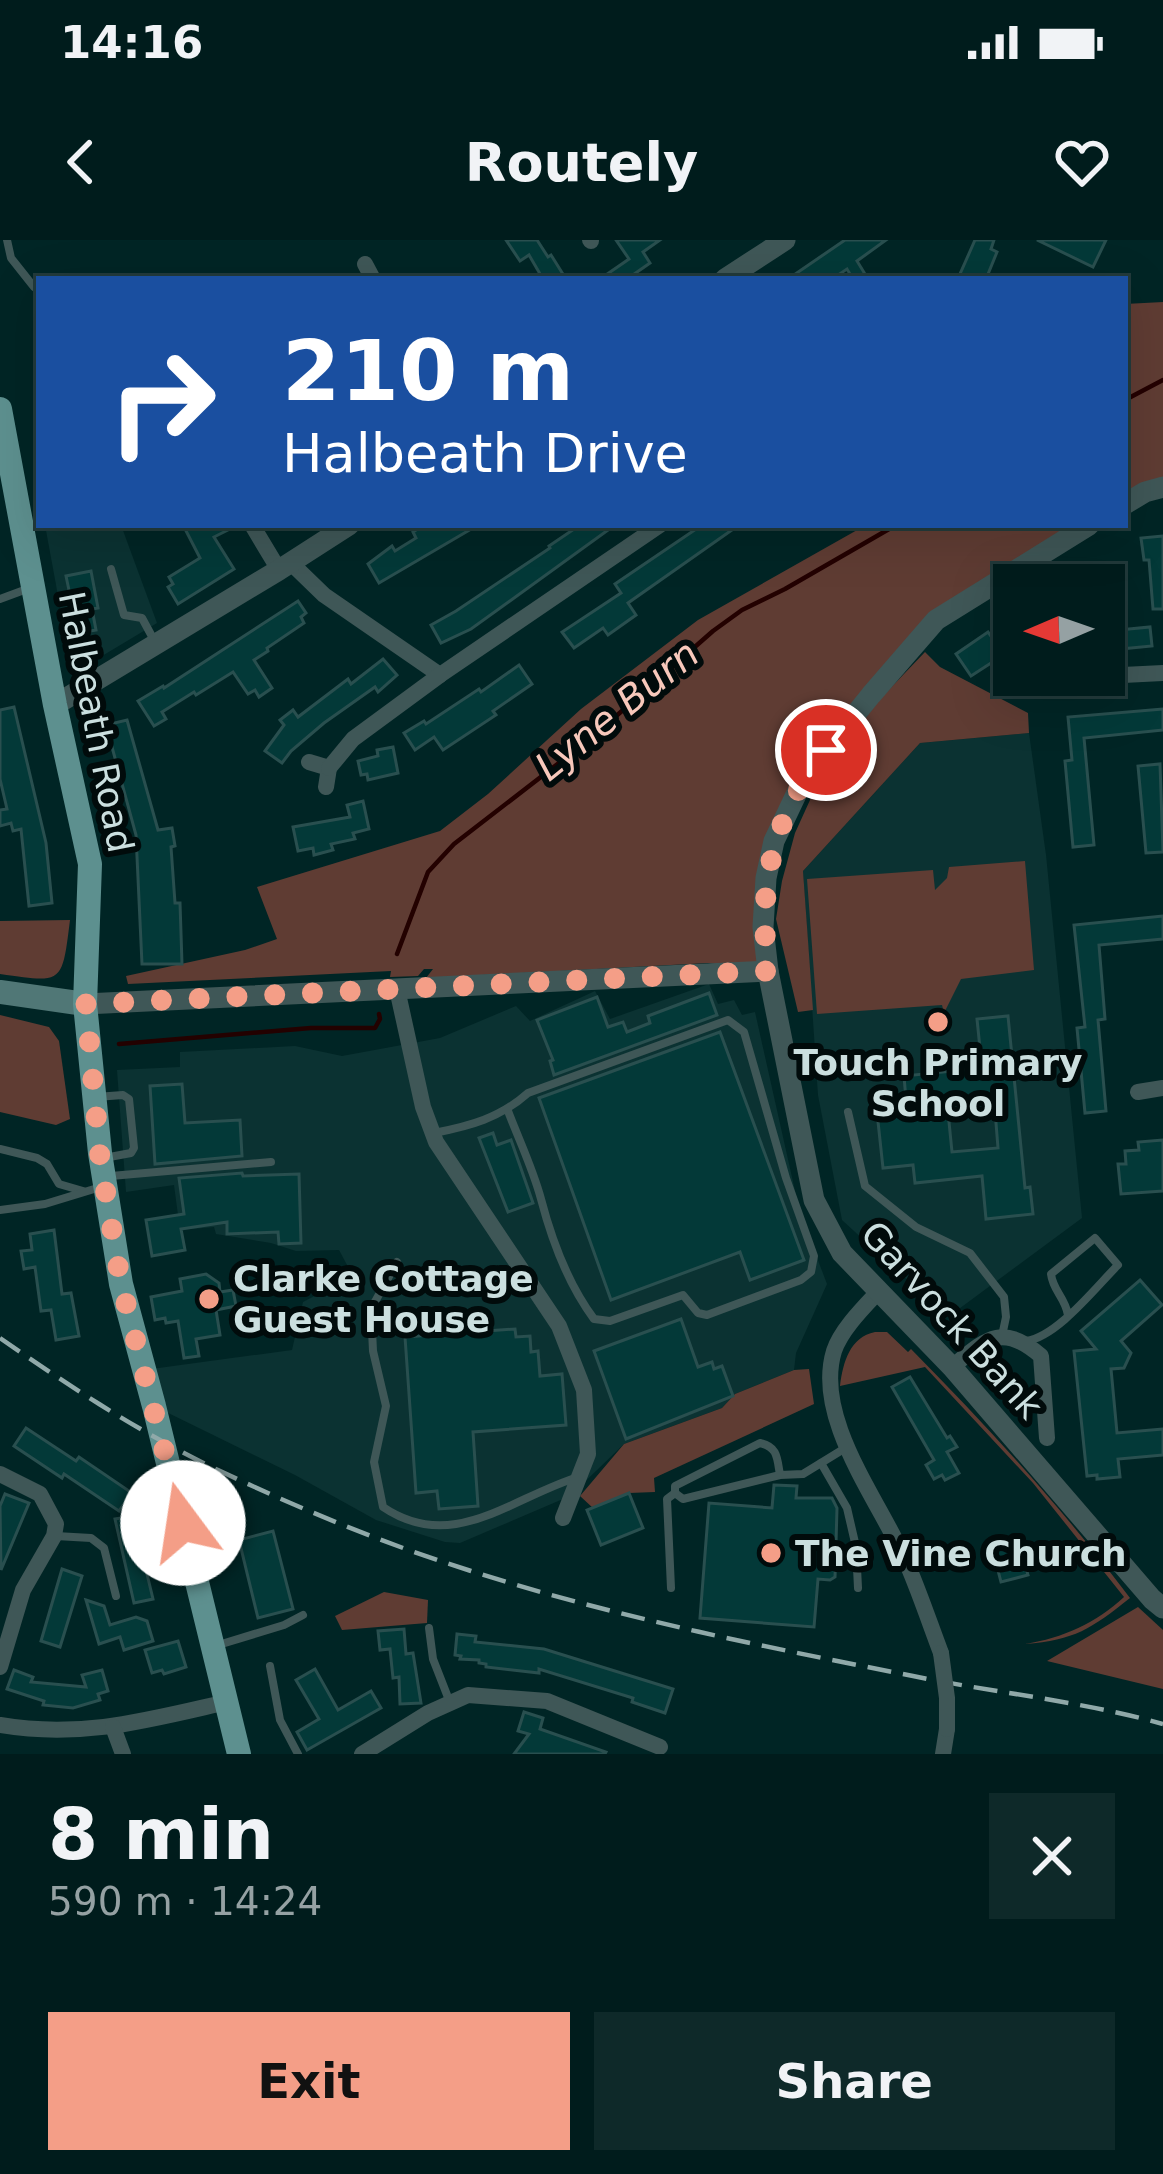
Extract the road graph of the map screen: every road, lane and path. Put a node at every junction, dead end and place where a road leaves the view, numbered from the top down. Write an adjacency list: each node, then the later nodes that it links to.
1 (7, 240): 4 (lane)
2 (785, 240): 3 (street)
3 (730, 276)
4 (34, 287)
5 (0, 409): 15 (main road, Halbeath Road)
6 (1163, 488): 7 (street)
7 (1128, 502)
8 (254, 528): 13 (street)
9 (344, 528): 13 (street)
10 (655, 528): 20 (street)
11 (1085, 528): 12 (street, Garvock Bank)
12 (1040, 564)
13 (285, 567): 18 (street); 20 (street)
14 (111, 569): 18 (lane)
15 (33, 587): 17 (lane); 22 (main road, Halbeath Road)
16 (993, 592): 26 (street, Garvock Bank)
17 (0, 599)
18 (155, 644): 22 (street)
19 (1163, 673): 21 (street)
20 (440, 675): 24 (street)
21 (1125, 675)
22 (56, 705): 29 (main road, Halbeath Road)
23 (309, 762): 24 (street)
24 (329, 768): 25 (street)
25 (326, 787)
26 (768, 971): 27 (street); 41 (street, Garvock Bank)
27 (397, 989): 29 (street); 35 (street)
28 (0, 992): 29 (main road)
29 (86, 1004): 32 (main road, Halbeath Road)
30 (1163, 1088): 31 (street)
31 (1138, 1092)
32 (95, 1097): 38 (main road, Halbeath Road); 38 (lane)
33 (508, 1111): 33 (lane); 35 (lane)
34 (848, 1112): 43 (lane)
35 (433, 1133): 51 (street)
36 (0, 1149): 38 (lane)
37 (271, 1162): 38 (lane)
38 (98, 1178): 39 (lane); 61 (main road, Halbeath Road)
39 (0, 1210)
40 (397, 1262): 51 (lane)
41 (878, 1292): 45 (street, Garvock Bank); 47 (street)
42 (1068, 1315): 42 (lane); 44 (lane)
43 (1001, 1337): 44 (street); 45 (street)
44 (1024, 1341): 46 (street)
45 (952, 1367): 58 (street, Garvock Bank)
46 (1047, 1438)
47 (848, 1447): 48 (lane); 73 (street, bridge)
48 (821, 1463): 50 (lane); 56 (lane)
49 (0, 1474): 54 (street)
50 (780, 1475): 52 (lane); 52 (lane)
51 (580, 1476): 53 (street)
52 (674, 1493): 55 (lane)
53 (563, 1518)
54 (54, 1536): 57 (lane); 63 (street)
55 (671, 1588)
56 (858, 1588)
57 (116, 1596)
58 (1163, 1608)
59 (304, 1615): 61 (lane)
60 (429, 1628): 65 (lane)
61 (213, 1646): 64 (main road, Halbeath Road)
62 (270, 1666): 71 (lane)
63 (0, 1667)
64 (227, 1702): 67 (street); 70 (main road, Halbeath Road)
65 (449, 1702): 68 (street); 72 (street)
66 (0, 1725): 67 (street)
67 (113, 1727): 69 (street)
68 (661, 1747)
69 (123, 1754)
70 (239, 1754)
71 (298, 1754)
72 (362, 1754)
73 (943, 1754)

